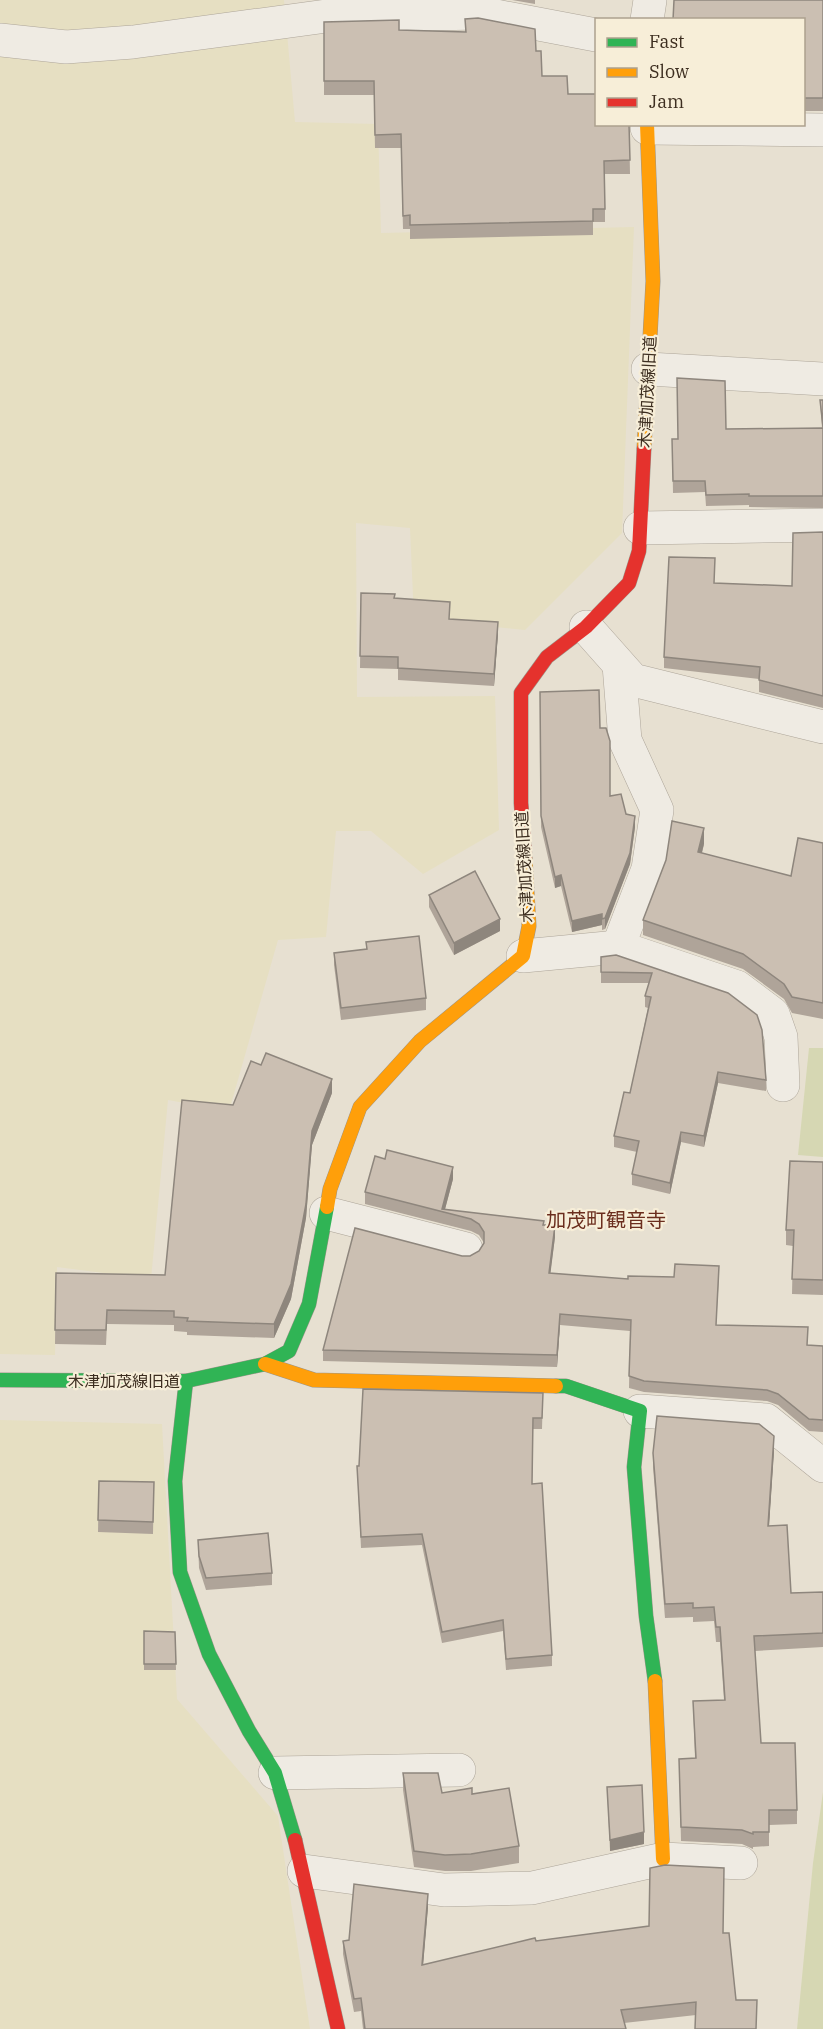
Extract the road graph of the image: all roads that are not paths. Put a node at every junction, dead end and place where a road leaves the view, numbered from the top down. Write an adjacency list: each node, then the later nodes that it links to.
1 (650, 0): 2 (street)
2 (647, 18)
3 (595, 35): 4 (street)
4 (0, 40)
5 (647, 126): 6 (street); 7 (street, 木津加茂線旧道)
6 (823, 130)
7 (648, 369): 8 (street); 10 (street, 木津加茂線旧道)
8 (823, 379)
9 (823, 525): 10 (street)
10 (640, 528): 11 (street, 木津加茂線旧道)
11 (586, 627): 12 (street); 15 (street, 木津加茂線旧道)
12 (619, 665): 13 (street); 14 (street)
13 (823, 727)
14 (618, 947): 15 (street); 16 (street)
15 (523, 956): 17 (street, 木津加茂線旧道)
16 (783, 1085)
17 (326, 1213): 18 (street); 19 (street, 木津加茂線旧道)
18 (466, 1248)
19 (265, 1364): 21 (street, 木津加茂線旧道); 22 (street)
20 (0, 1380): 21 (street, 木津加茂線旧道)
21 (186, 1382): 25 (street)
22 (640, 1411): 23 (street); 26 (street)
23 (823, 1466)
24 (459, 1770): 25 (street)
25 (275, 1773): 28 (street)
26 (663, 1859): 27 (street); 28 (street)
27 (741, 1863)
28 (304, 1872): 29 (street)
29 (338, 2029)

